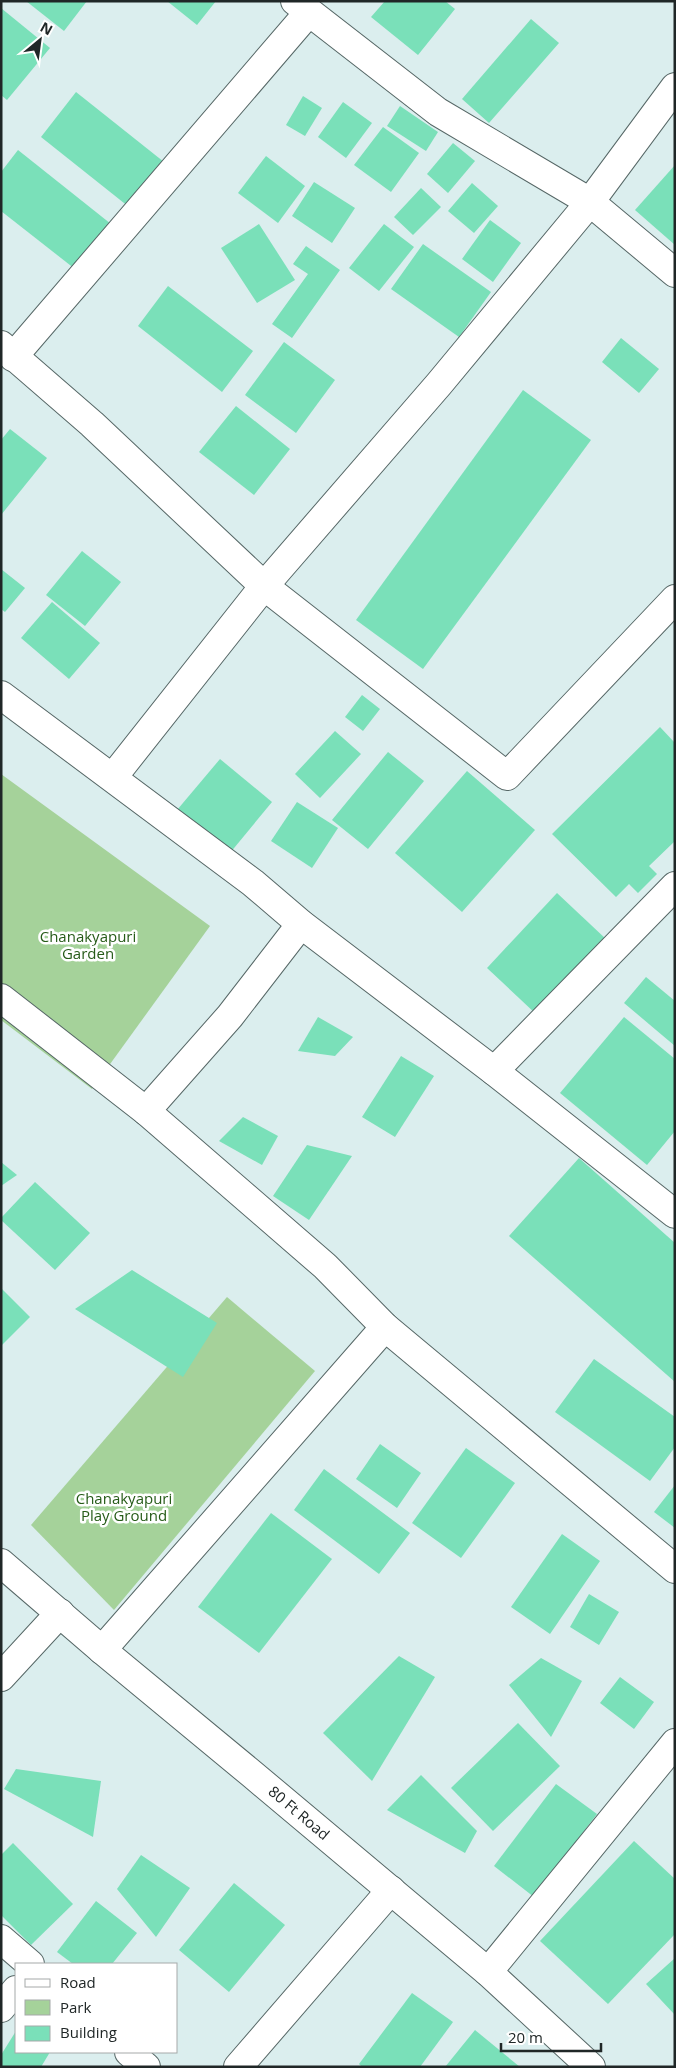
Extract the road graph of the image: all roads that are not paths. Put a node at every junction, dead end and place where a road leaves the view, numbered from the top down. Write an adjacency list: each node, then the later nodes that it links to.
1 (302, 7): 3 (street); 5 (street)
2 (675, 87): 3 (street)
3 (590, 202): 4 (street); 6 (street)
4 (675, 273)
5 (7, 351): 6 (street)
6 (264, 586): 7 (street); 9 (street)
7 (675, 599)
8 (1, 695): 9 (street)
9 (113, 777): 11 (street)
10 (675, 886): 13 (street)
11 (301, 924): 13 (street); 14 (street)
12 (1, 998): 14 (street)
13 (494, 1072): 15 (street)
14 (146, 1112): 16 (street)
15 (675, 1214)
16 (385, 1327): 18 (street); 20 (street)
17 (1, 1563): 19 (street, 80 Ft Road)
18 (675, 1569)
19 (60, 1613): 20 (street, 80 Ft Road); 21 (street)
20 (102, 1650): 23 (street, 80 Ft Road)
21 (1, 1676)
22 (675, 1744): 26 (street)
23 (391, 1890): 26 (street, 80 Ft Road); 31 (street)
24 (1, 1939): 25 (street)
25 (29, 1963)
26 (488, 1972): 32 (street, 80 Ft Road)
27 (15, 1991): 28 (street)
28 (1, 2008)
29 (130, 2053): 30 (street)
30 (146, 2067)
31 (238, 2067)
32 (591, 2067)

